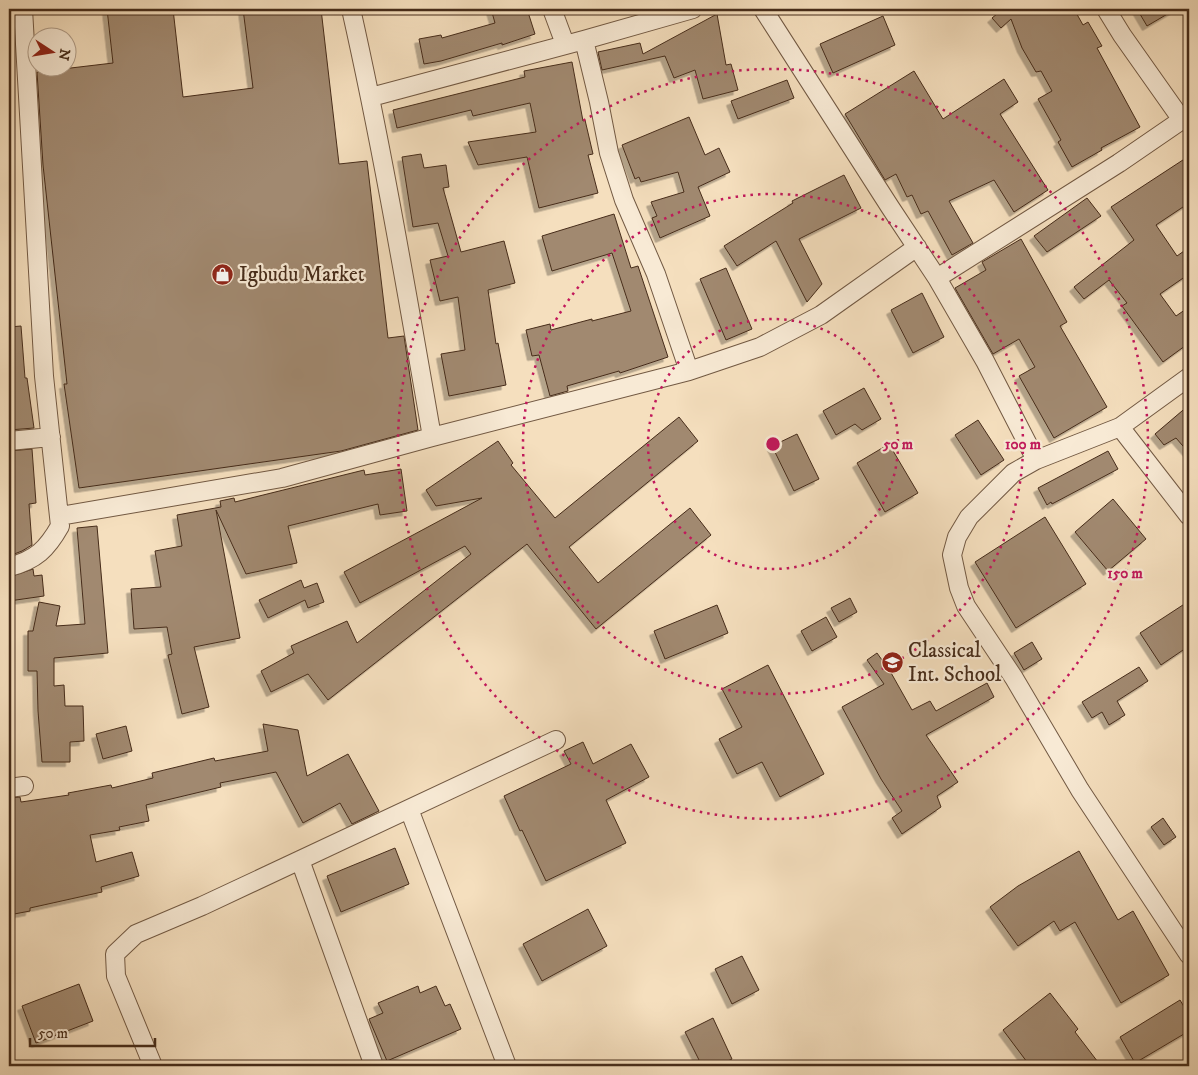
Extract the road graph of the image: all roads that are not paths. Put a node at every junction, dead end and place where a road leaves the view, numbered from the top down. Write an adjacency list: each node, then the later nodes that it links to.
1 (23, 9): 16 (street)
2 (352, 9): 9 (street)
3 (552, 9): 8 (street)
4 (693, 9): 7 (street)
5 (763, 9): 11 (street)
6 (1106, 9): 10 (street)
7 (584, 40): 8 (street); 13 (street)
8 (565, 44): 9 (street)
9 (371, 97): 17 (street)
10 (1186, 117): 12 (street)
11 (917, 247): 12 (street); 13 (street)
12 (937, 278): 19 (street)
13 (689, 371): 17 (street)
14 (1189, 378): 15 (street)
15 (1120, 427): 19 (street); 21 (street)
16 (51, 437): 18 (street); 20 (street)
17 (432, 438): 20 (street)
18 (9, 441)
19 (1036, 460): 26 (street)
20 (60, 516): 22 (street)
21 (1189, 516)
22 (9, 567)
23 (556, 740): 24 (street)
24 (409, 809): 25 (street); 29 (street)
25 (300, 860): 27 (street); 28 (street)
26 (1189, 956)
27 (153, 1066)
28 (374, 1066)
29 (507, 1066)

